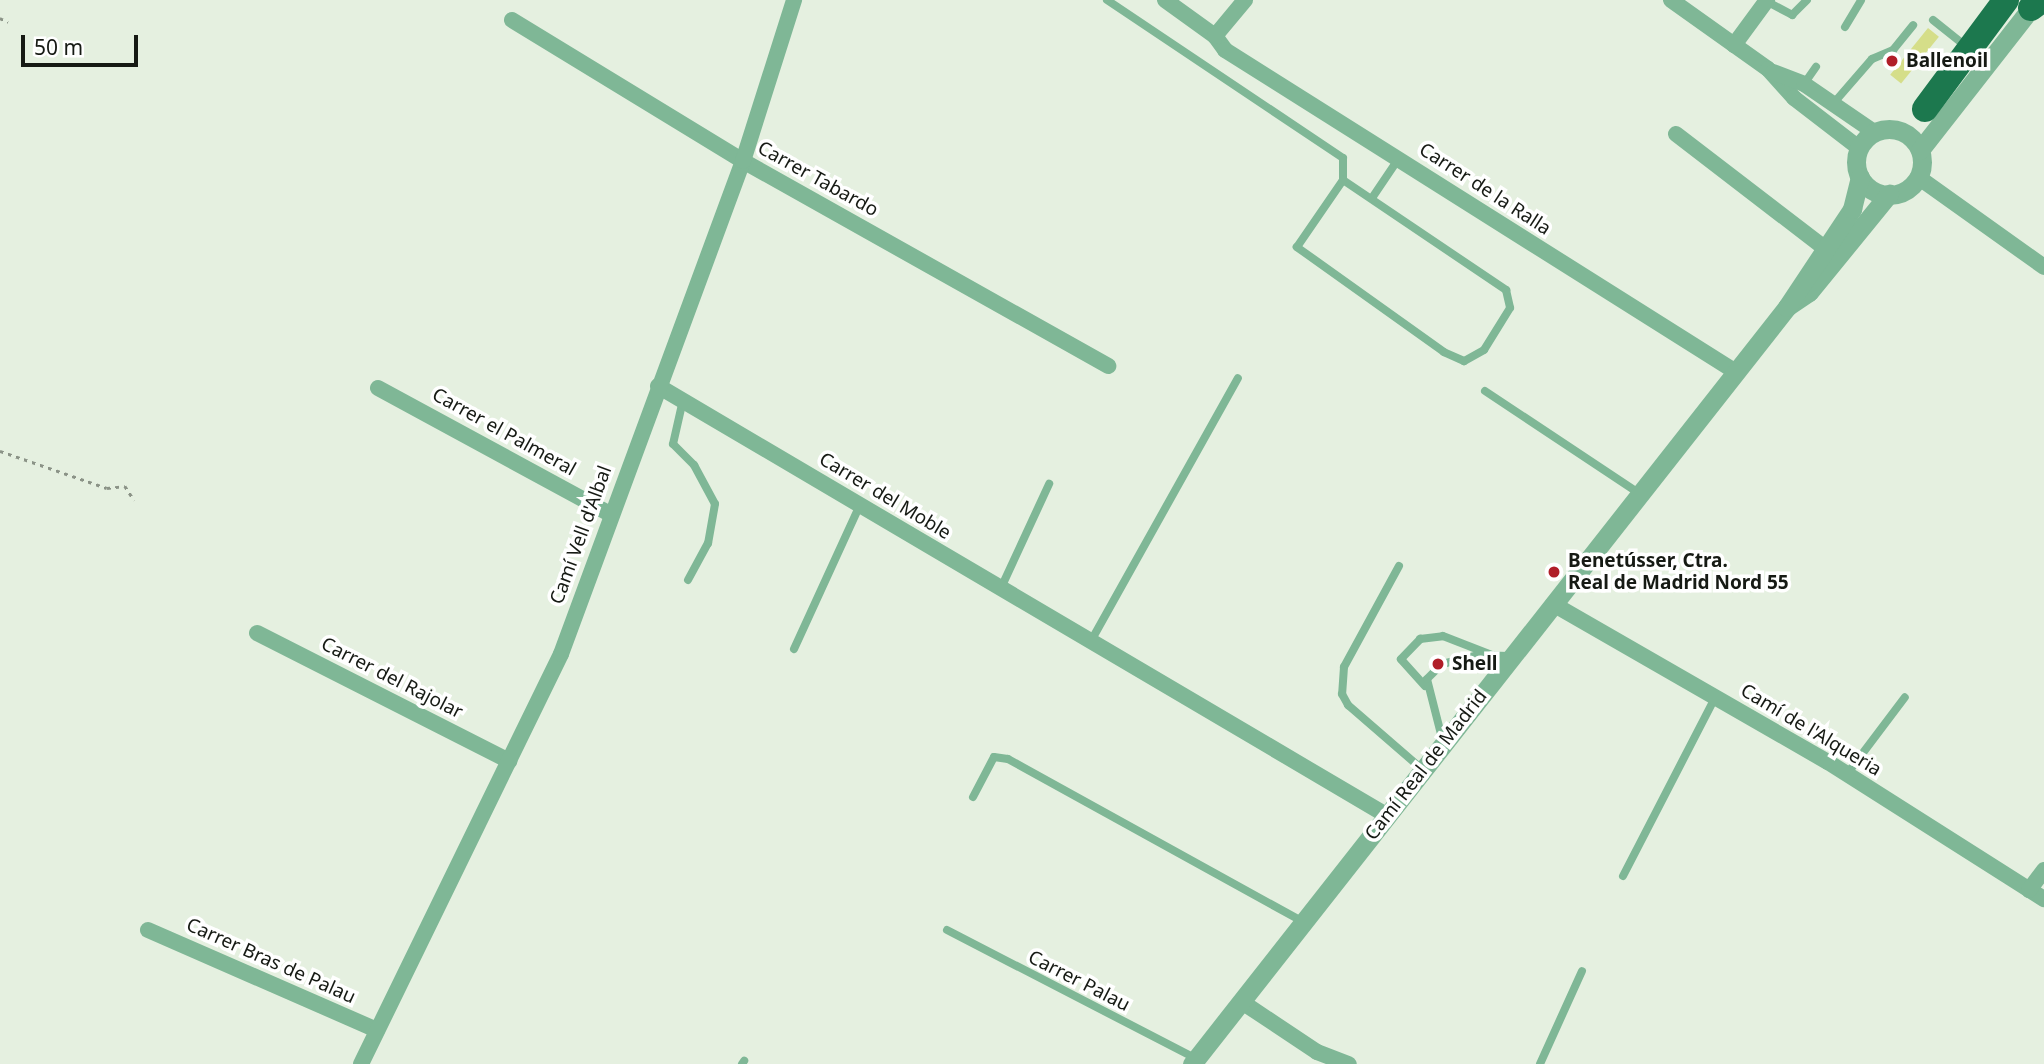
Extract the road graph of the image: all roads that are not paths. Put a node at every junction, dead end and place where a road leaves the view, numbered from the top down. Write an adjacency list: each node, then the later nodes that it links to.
1 (794, 0): 28 (street, Camí Vell d'Albal)
2 (1107, 0): 31 (lane)
3 (1165, 0): 14 (street, Carrer de la Ralla)
4 (1245, 0): 14 (street)
5 (1671, 0): 15 (street)
6 (1807, 0): 8 (lane)
7 (1861, 0): 13 (lane)
8 (1766, 1): 15 (street)
9 (2027, 2): 16 (highway); 21 (street); 26 (street)
10 (512, 20): 28 (street, Carrer Tabardo)
11 (1933, 20): 16 (lane)
12 (1913, 25): 20 (lane)
13 (1846, 27)
14 (1216, 36): 27 (street, Carrer de la Ralla)
15 (1734, 45): 18 (street)
16 (1973, 52): 21 (highway)
17 (1816, 67): 19 (lane)
18 (1768, 69): 19 (street); 25 (street)
19 (1804, 84): 20 (street)
20 (1832, 105): 23 (street)
21 (1925, 109): 22 (street)
22 (1895, 129): 23 (street); 26 (street)
23 (1874, 132): 25 (street)
24 (1676, 134): 34 (street)
25 (1859, 148): 29 (street)
26 (1920, 150): 30 (street)
27 (1399, 158): 33 (lane); 38 (street, Carrer de la Ralla)
28 (743, 161): 37 (street, Carrer Tabardo); 40 (street, Camí Vell d'Albal)
29 (1860, 177): 32 (street); 34 (street, Camí Real de Madrid)
30 (1918, 177): 32 (street); 35 (street)
31 (1343, 180): 33 (lane); 33 (lane)
32 (1889, 194): 36 (street, Camí Real de Madrid)
33 (1372, 198)
34 (1823, 247): 36 (street, Camí Real de Madrid)
35 (2044, 267)
36 (1787, 307): 38 (street, Camí Real de Madrid)
37 (1108, 366)
38 (1736, 372): 45 (street, Camí Real de Madrid)
39 (1238, 377): 53 (lane)
40 (658, 386): 43 (street, Carrer del Moble); 47 (street, Camí Vell d'Albal)
41 (378, 388): 47 (street, Carrer el Palmeral)
42 (1485, 391): 45 (lane)
43 (683, 400): 46 (street, Carrer del Moble); 49 (lane)
44 (1049, 484): 50 (lane)
45 (1640, 494): 51 (street, Camí Real de Madrid)
46 (860, 505): 50 (street, Carrer del Moble); 54 (lane)
47 (610, 514): 60 (street, Camí Vell d'Albal)
48 (1399, 566): 61 (lane)
49 (688, 580)
50 (1001, 588): 53 (street, Carrer del Moble)
51 (1553, 604): 55 (street, Camí Real de Madrid); 58 (street, Camí de l'Alqueria)
52 (257, 633): 60 (street, Carrer del Rajolar)
53 (1091, 641): 64 (street, Carrer del Moble)
54 (794, 649)
55 (1503, 656): 56 (lane); 56 (lane); 59 (street, Camí Real de Madrid)
56 (1425, 686): 59 (lane)
57 (1905, 697): 62 (lane)
58 (1716, 698): 62 (street, Camí de l'Alqueria); 66 (lane)
59 (1443, 743): 61 (street, Camí Real de Madrid)
60 (509, 761): 74 (street, Camí Vell d'Albal)
61 (1422, 769): 64 (street, Camí Real de Madrid)
62 (1847, 774): 67 (street, Camí de l'Alqueria)
63 (974, 797): 69 (lane)
64 (1386, 815): 69 (street, Camí Real de Madrid)
65 (2044, 870): 67 (street)
66 (1623, 876)
67 (2029, 890): 68 (street, Camí de l'Alqueria)
68 (2044, 899)
69 (1303, 922): 73 (street, Camí Real de Madrid)
70 (148, 930): 74 (street, Carrer Bras de Palau)
71 (947, 930): 75 (lane, Carrer Palau)
72 (1582, 971): 78 (lane)
73 (1242, 1002): 75 (street, Camí Real de Madrid); 77 (street)
74 (377, 1030): 76 (street, Camí Vell d'Albal)
75 (1195, 1063)
76 (361, 1064)
77 (1349, 1064)
78 (1540, 1064)

